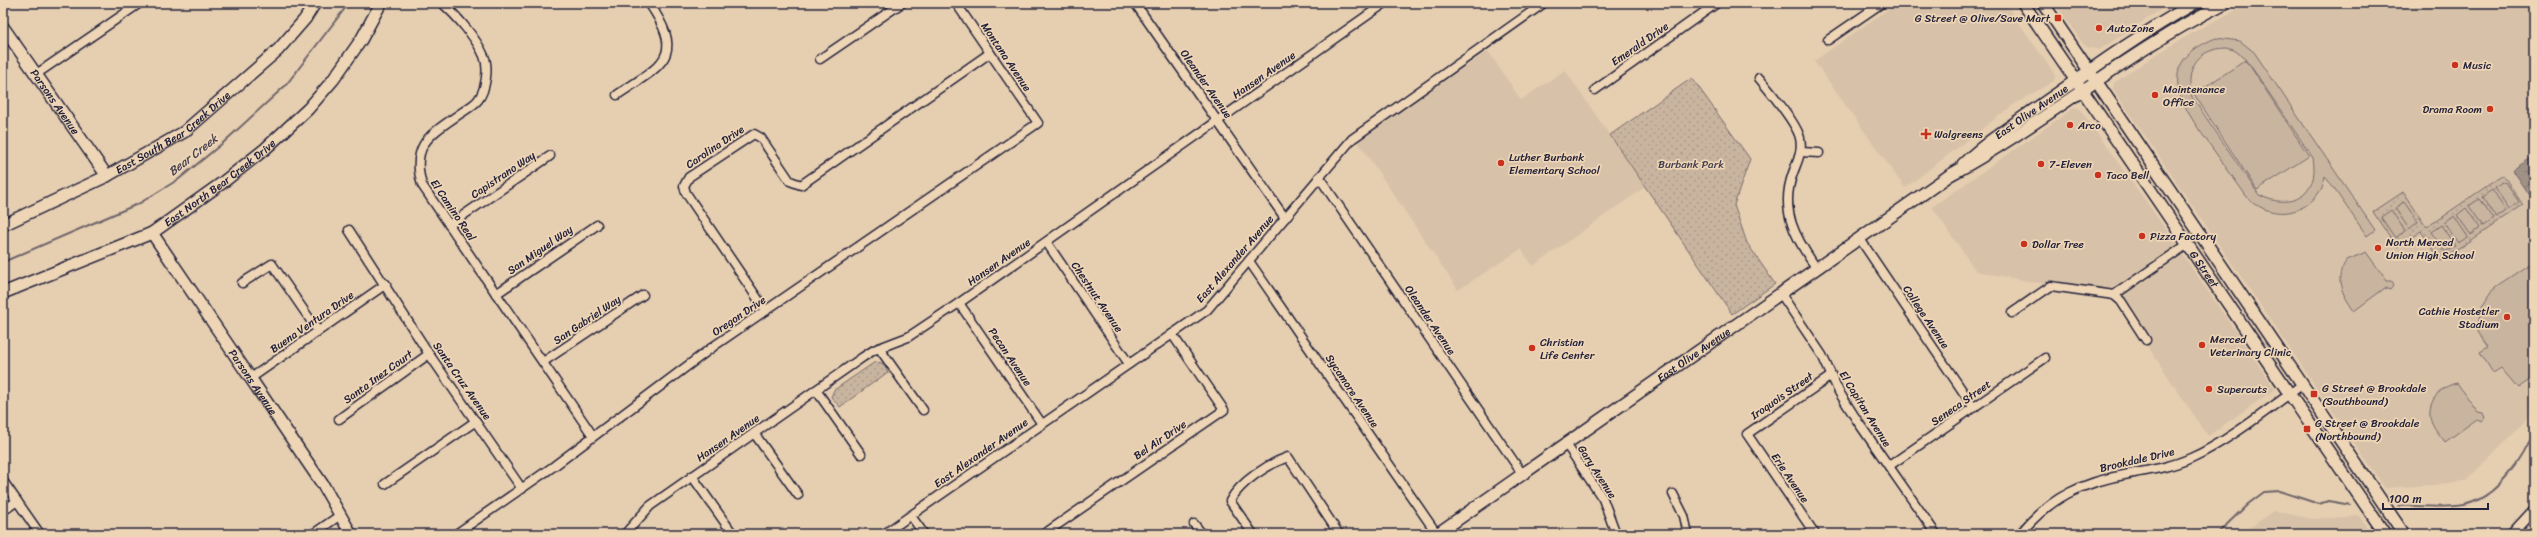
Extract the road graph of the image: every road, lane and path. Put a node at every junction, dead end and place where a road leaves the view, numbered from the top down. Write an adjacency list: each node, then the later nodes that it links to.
1 (140, 3): 24 (street)
2 (315, 3): 36 (street, East South Bear Creek Drive)
3 (380, 3): 44 (street, East North Bear Creek Drive)
4 (442, 3): 41 (street, El Camino Real)
5 (649, 3): 30 (street)
6 (902, 3): 22 (street)
7 (956, 3): 21 (street, Montana Avenue)
8 (1135, 3): 31 (street, Oleander Avenue)
9 (1385, 3): 31 (street, Hansen Avenue)
10 (1544, 3): 38 (street, East Alexander Avenue)
11 (1717, 3): 28 (street, Emerald Drive)
12 (1882, 3): 20 (street)
13 (2023, 3): 26 (street, G Street)
14 (2043, 3): 23 (street, G Street)
15 (2195, 3): 23 (street, East Olive Avenue)
16 (2212, 3): 18 (street)
17 (2225, 3): 18 (street)
18 (2198, 16): 27 (street, East Olive Avenue)
19 (3, 27): 24 (street, Parsons Avenue)
20 (1828, 40)
21 (990, 53): 32 (street, Montana Avenue); 59 (street, Carolina Drive)
22 (820, 59)
23 (2090, 71): 26 (street, East Olive Avenue); 27 (street, G Street)
24 (35, 75): 36 (street, Parsons Avenue)
25 (1759, 78): 33 (street)
26 (2076, 80): 29 (street, G Street); 37 (street, East Olive Avenue)
27 (2097, 82): 29 (street, East Olive Avenue); 45 (street, G Street)
28 (1594, 90)
29 (2083, 91): 37 (street, East Olive Avenue); 48 (street, G Street)
30 (617, 94)
31 (1218, 121): 39 (street, Oleander Avenue); 47 (street, Hansen Avenue)
32 (1038, 123): 59 (street, Oregon Drive)
33 (1801, 152): 34 (street); 50 (street)
34 (1819, 153)
35 (550, 156): 41 (street, Capistrano Way)
36 (107, 176): 40 (street, East South Bear Creek Drive)
37 (1950, 176): 46 (street, East Olive Avenue)
38 (1320, 177): 39 (street, East Alexander Avenue); 85 (street, Oleander Avenue)
39 (1285, 218): 49 (street, East Alexander Avenue)
40 (3, 224)
41 (449, 225): 54 (street, El Camino Real)
42 (596, 225): 54 (street, San Miguel Way)
43 (349, 230): 52 (street, Santa Cruz Avenue)
44 (152, 233): 53 (street, East North Bear Creek Drive); 70 (street, Parsons Avenue)
45 (2201, 235): 48 (street); 71 (street, G Street)
46 (1860, 239): 50 (street, East Olive Avenue); 74 (street, College Avenue)
47 (1047, 243): 58 (street, Hansen Avenue); 68 (street, Chestnut Avenue)
48 (2188, 244): 57 (street); 73 (street, G Street)
49 (1249, 261): 62 (street, East Alexander Avenue); 111 (street, Sycamore Avenue)
50 (1817, 269): 55 (street, East Olive Avenue)
51 (242, 283): 61 (street)
52 (386, 284): 61 (street, Buena Ventura Drive); 65 (street, Santa Cruz Avenue)
53 (3, 293)
54 (496, 294): 67 (street, El Camino Real)
55 (1781, 294): 69 (street, El Capitan Avenue); 82 (street, East Olive Avenue)
56 (643, 295): 67 (street, San Gabriel Way)
57 (2114, 295): 60 (street); 63 (street)
58 (959, 303): 64 (street, Hansen Avenue); 78 (street, Pecan Avenue)
59 (766, 311): 81 (street, Oregon Drive)
60 (2012, 313)
61 (318, 331): 70 (street, Buena Ventura Drive)
62 (1172, 334): 68 (street, East Alexander Avenue); 107 (street, Bel Air Drive)
63 (2146, 340)
64 (879, 348): 72 (street, Hansen Avenue); 75 (street)
65 (429, 354): 76 (street, Santa Inez Court); 77 (street, Santa Cruz Avenue)
66 (2045, 358): 74 (street, Seneca Street)
67 (543, 362): 81 (street, El Camino Real)
68 (1129, 364): 78 (street, East Alexander Avenue)
69 (1831, 376): 80 (street, Iroquois Street); 84 (street, El Capitan Avenue)
70 (251, 378): 95 (street, Parsons Avenue)
71 (2303, 384): 73 (street, Brookdale Drive); 117 (street, G Street)
72 (816, 390): 79 (street, Hansen Avenue); 83 (street)
73 (2290, 394): 115 (street, Brookdale Drive); 116 (street, G Street)
74 (1974, 408): 84 (street, Seneca Street)
75 (923, 410)
76 (339, 419)
77 (476, 421): 88 (street); 89 (street, Santa Cruz Avenue)
78 (1042, 424): 96 (street, East Alexander Avenue)
79 (754, 433): 86 (street, Hansen Avenue); 91 (street)
80 (1746, 434): 98 (street, Erie Avenue)
81 (594, 436): 89 (street, Oregon Drive)
82 (1566, 444): 85 (street, East Olive Avenue); 112 (street, Gary Avenue)
83 (861, 454)
84 (1889, 466): 114 (street, El Capitan Avenue)
85 (1523, 475): 111 (street, East Olive Avenue)
86 (692, 476): 103 (street, Hansen Avenue); 104 (street)
87 (3, 481): 92 (street)
88 (385, 484)
89 (522, 489): 102 (street, Oregon Drive)
90 (1673, 494): 113 (street)
91 (798, 495)
92 (17, 501): 94 (street); 99 (street)
93 (2534, 509): 118 (street)
94 (3, 511)
95 (340, 516): 100 (street); 101 (street, Parsons Avenue)
96 (911, 516): 105 (street, East Alexander Avenue); 106 (street)
97 (1194, 524): 108 (street)
98 (1811, 533)
99 (40, 534)
100 (313, 534)
101 (352, 534)
102 (456, 534)
103 (625, 534)
104 (733, 534)
105 (884, 534)
106 (924, 534)
107 (1044, 534)
108 (1202, 534)
109 (1253, 534): 110 (street)
110 (1339, 534)
111 (1437, 534)
112 (1616, 534)
113 (1688, 534)
114 (1936, 534)
115 (2020, 534)
116 (2385, 534)
117 (2404, 534)
118 (2511, 534)

